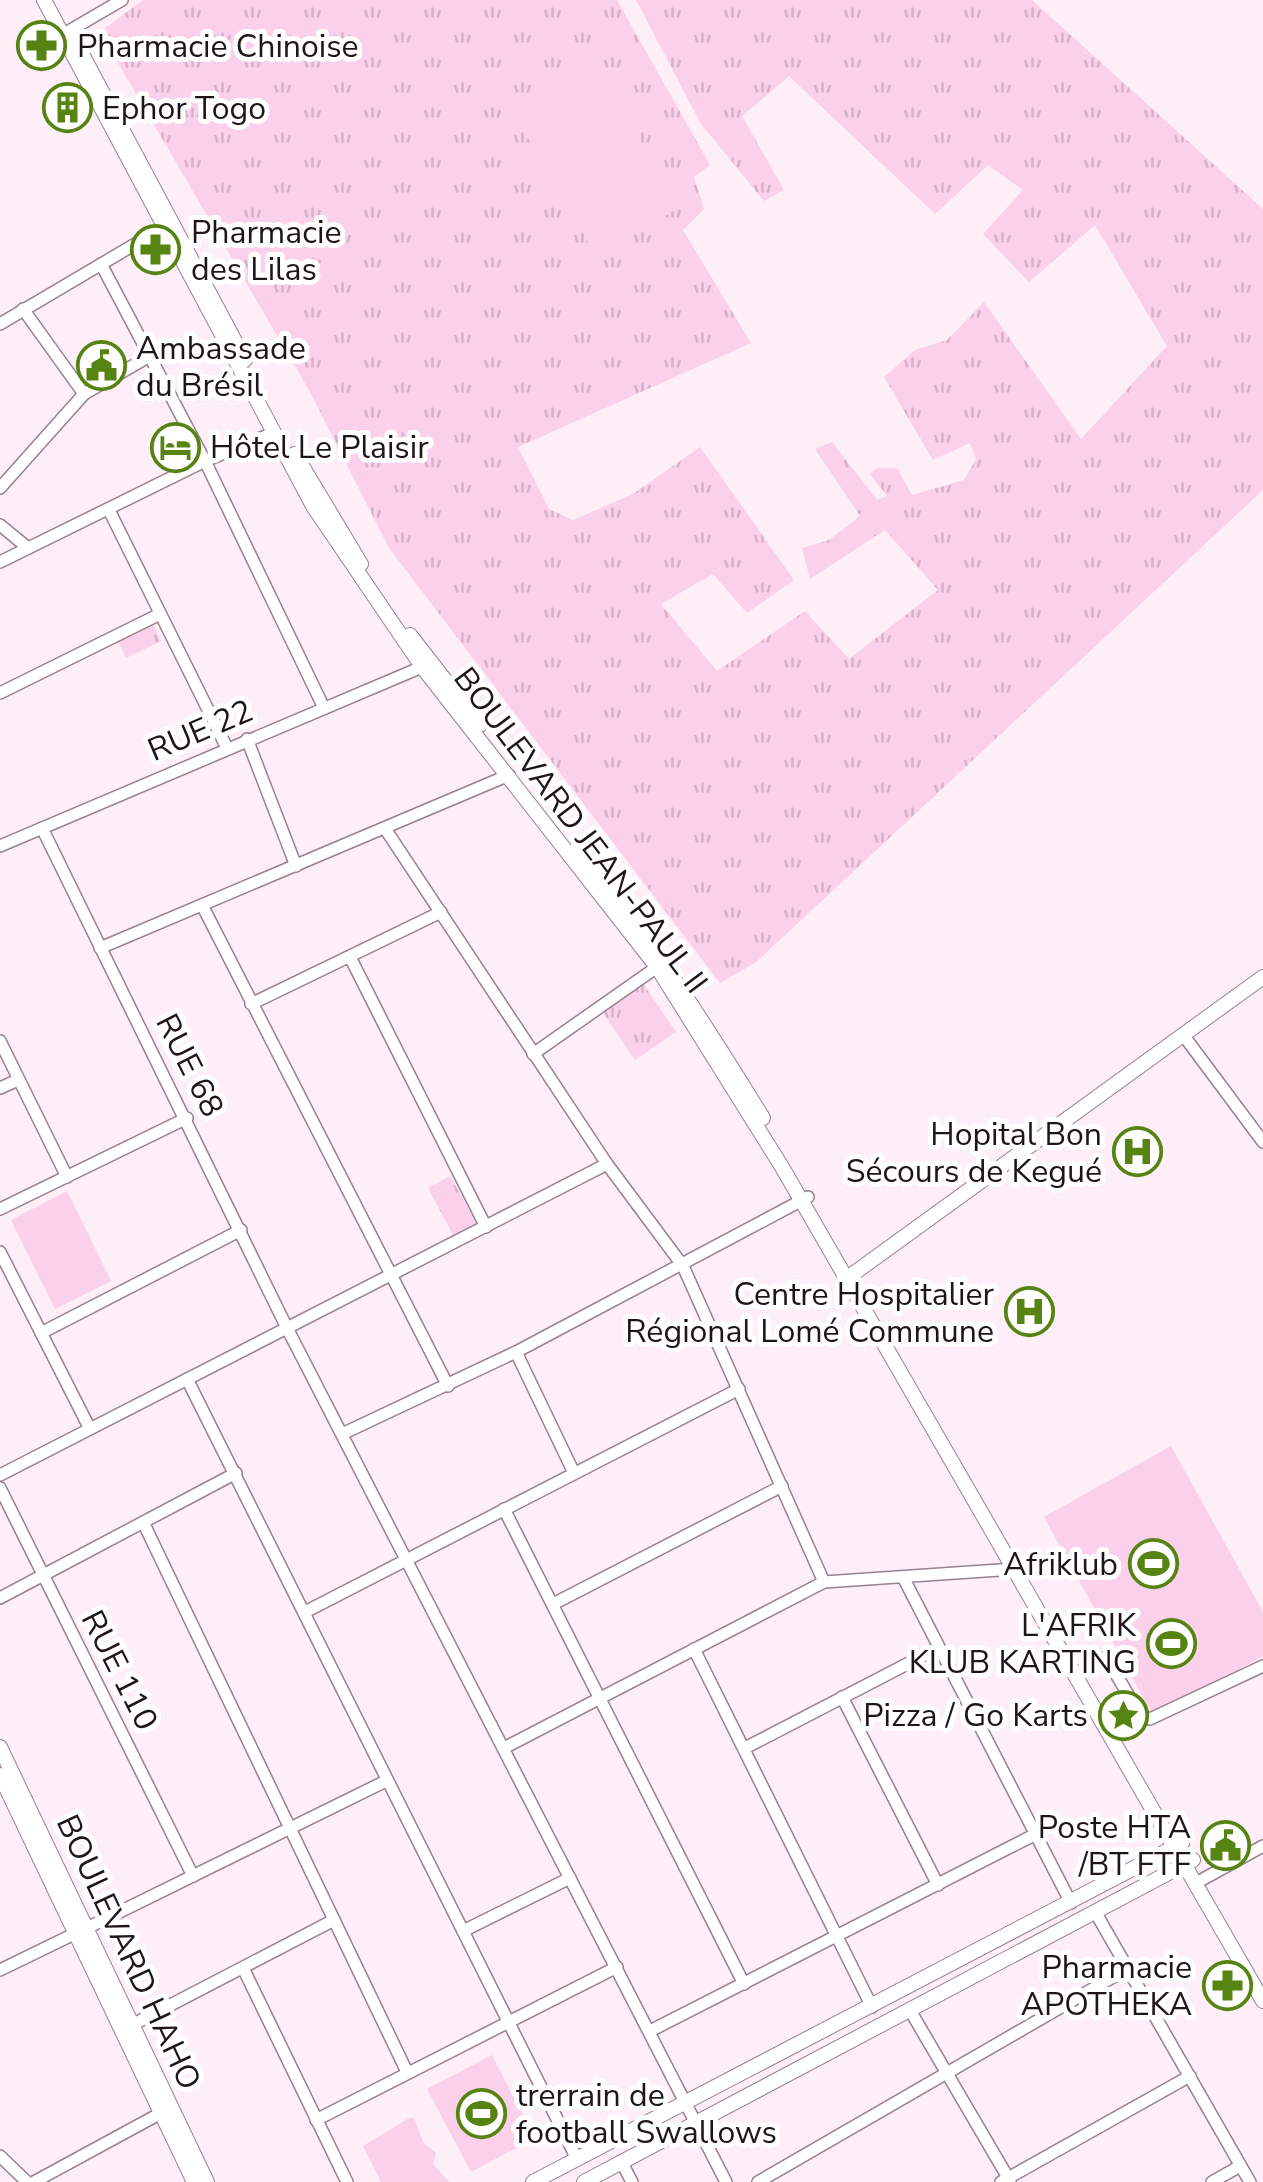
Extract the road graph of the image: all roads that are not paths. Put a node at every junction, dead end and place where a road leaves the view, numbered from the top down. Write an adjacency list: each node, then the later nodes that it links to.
1 (44, 0): 5 (main road, BOULEVARD JEAN-PAUL II)
2 (53, 0): 4 (main road, BOULEVARD JEAN-PAUL II)
3 (122, 0): 4 (street)
4 (70, 31): 19 (main road, BOULEVARD JEAN-PAUL II)
5 (164, 226): 6 (street); 11 (main road, BOULEVARD JEAN-PAUL II)
6 (100, 264): 7 (street); 9 (street)
7 (24, 309): 8 (street); 10 (street)
8 (1, 320)
9 (148, 357): 10 (street); 12 (street)
10 (84, 394): 13 (street)
11 (272, 433): 12 (street); 19 (main road, BOULEVARD JEAN-PAUL II)
12 (205, 460): 14 (street); 21 (street)
13 (0, 488)
14 (108, 510): 16 (street); 18 (street)
15 (0, 525): 16 (street)
16 (28, 548): 17 (street)
17 (0, 562)
18 (158, 615): 20 (street); 23 (street)
19 (427, 665): 21 (street, RUE 22); 24 (main road, BOULEVARD JEAN-PAUL II); 45 (main road, BOULEVARD JEAN-PAUL II)
20 (0, 693)
21 (324, 708): 22 (street, RUE 22)
22 (247, 739): 23 (street, RUE 22); 28 (street)
23 (227, 748): 25 (street, RUE 22)
24 (510, 776): 26 (street); 33 (main road, BOULEVARD JEAN-PAUL II)
25 (42, 828): 27 (street, RUE 22); 31 (street, RUE 68)
26 (386, 830): 28 (street); 30 (street)
27 (0, 846)
28 (296, 866): 29 (street)
29 (202, 905): 31 (street); 35 (street)
30 (442, 912): 32 (street); 38 (street)
31 (100, 948): 41 (street, RUE 68)
32 (350, 957): 35 (street); 47 (street)
33 (657, 968): 38 (street); 45 (main road, BOULEVARD JEAN-PAUL II)
34 (1263, 977): 36 (main road)
35 (251, 1004): 51 (street)
36 (1184, 1036): 42 (street); 52 (main road)
37 (0, 1042): 39 (street)
38 (532, 1054): 43 (street)
39 (18, 1080): 40 (street); 44 (street)
40 (0, 1088)
41 (187, 1118): 44 (street); 48 (street, RUE 68)
42 (1263, 1142)
43 (606, 1164): 47 (street); 50 (street)
44 (67, 1177): 46 (street)
45 (805, 1199): 50 (street); 52 (main road, BOULEVARD JEAN-PAUL II)
46 (0, 1209)
47 (486, 1227): 51 (street)
48 (241, 1230): 53 (street, RUE 68); 54 (street)
49 (0, 1252): 54 (street)
50 (682, 1266): 55 (street); 58 (street)
51 (392, 1276): 53 (street); 57 (street)
52 (848, 1276): 69 (main road, BOULEVARD JEAN-PAUL II); 79 (main road, BOULEVARD JEAN-PAUL II)
53 (287, 1328): 56 (street); 60 (street, RUE 68)
54 (42, 1333): 59 (street)
55 (516, 1352): 57 (street); 62 (street)
56 (187, 1378): 59 (street); 61 (street)
57 (448, 1386): 60 (street)
58 (739, 1390): 62 (street); 64 (street)
59 (89, 1427): 63 (street)
60 (342, 1434): 68 (street, RUE 68)
61 (236, 1473): 67 (street); 75 (street)
62 (574, 1473): 66 (street)
63 (0, 1475)
64 (782, 1486): 72 (street); 74 (street)
65 (0, 1488): 70 (street, RUE 110)
66 (504, 1508): 68 (street); 74 (street)
67 (144, 1524): 70 (street); 87 (street)
68 (407, 1558): 75 (street); 83 (street, RUE 68)
69 (1014, 1569): 71 (street); 89 (main road, BOULEVARD JEAN-PAUL II)
70 (43, 1578): 73 (street); 92 (street, RUE 110)
71 (904, 1580): 72 (street); 76 (street)
72 (824, 1582): 77 (street)
73 (0, 1598)
74 (555, 1603): 80 (street)
75 (305, 1612): 86 (street)
76 (938, 1648): 81 (street); 88 (street)
77 (694, 1649): 80 (street); 84 (street)
78 (1263, 1666): 79 (street)
79 (1082, 1670): 89 (main road, BOULEVARD JEAN-PAUL II)
80 (602, 1697): 83 (street); 106 (street)
81 (842, 1697): 84 (street); 95 (street)
82 (0, 1747): 99 (main road, BOULEVARD HAHO)
83 (504, 1748): 93 (street, RUE 68)
84 (745, 1748): 101 (street)
85 (0, 1774): 99 (main road, BOULEVARD HAHO)
86 (386, 1781): 87 (street); 100 (street)
87 (288, 1828): 92 (street); 98 (street)
88 (1036, 1834): 95 (street); 96 (street)
89 (1179, 1846): 91 (main road, BOULEVARD JEAN-PAUL II); 96 (main road)
90 (1263, 1846): 94 (street)
91 (1190, 1864): 94 (main road, BOULEVARD JEAN-PAUL II); 97 (main road)
92 (193, 1876): 99 (street)
93 (570, 1878): 100 (street); 102 (street, RUE 68)
94 (1200, 1880): 107 (main road, BOULEVARD JEAN-PAUL II); 108 (main road, BOULEVARD JEAN-PAUL II)
95 (938, 1885): 101 (street)
96 (1070, 1904): 109 (main road)
97 (1097, 1915): 104 (street); 110 (main road)
98 (334, 1920): 103 (street); 115 (street)
99 (81, 1931): 105 (street); 112 (main road, BOULEVARD HAHO); 118 (main road, BOULEVARD HAHO)
100 (463, 1931): 111 (street)
101 (838, 1937): 106 (street); 109 (street)
102 (617, 1967): 111 (street); 113 (street, RUE 68)
103 (243, 1968): 112 (street); 119 (street)
104 (1127, 1969): 114 (street); 116 (street)
105 (0, 1970)
106 (744, 1984): 113 (street)
107 (1263, 1984)
108 (1263, 2001)
109 (872, 2008): 117 (main road)
110 (911, 2012): 114 (street); 120 (main road)
111 (510, 2021): 115 (street); 122 (street)
112 (132, 2024): 128 (main road, BOULEVARD HAHO)
113 (650, 2032): 117 (street, RUE 68)
114 (945, 2071): 125 (street); 134 (street)
115 (407, 2072): 119 (street)
116 (1190, 2076): 124 (street); 125 (street)
117 (685, 2102): 120 (street, RUE 68); 122 (main road)
118 (161, 2114): 126 (street); 127 (main road, BOULEVARD HAHO)
119 (316, 2120): 129 (street)
120 (695, 2123): 123 (main road); 133 (street, RUE 68)
121 (0, 2156): 126 (street)
122 (578, 2159): 130 (main road)
123 (622, 2162): 131 (main road); 132 (street)
124 (1240, 2166): 135 (street); 136 (street)
125 (1007, 2181)
126 (30, 2182)
127 (194, 2182)
128 (207, 2182)
129 (347, 2182)
130 (534, 2182)
131 (584, 2182)
132 (632, 2182)
133 (726, 2182)
134 (758, 2182)
135 (1212, 2182)
136 (1250, 2182)

